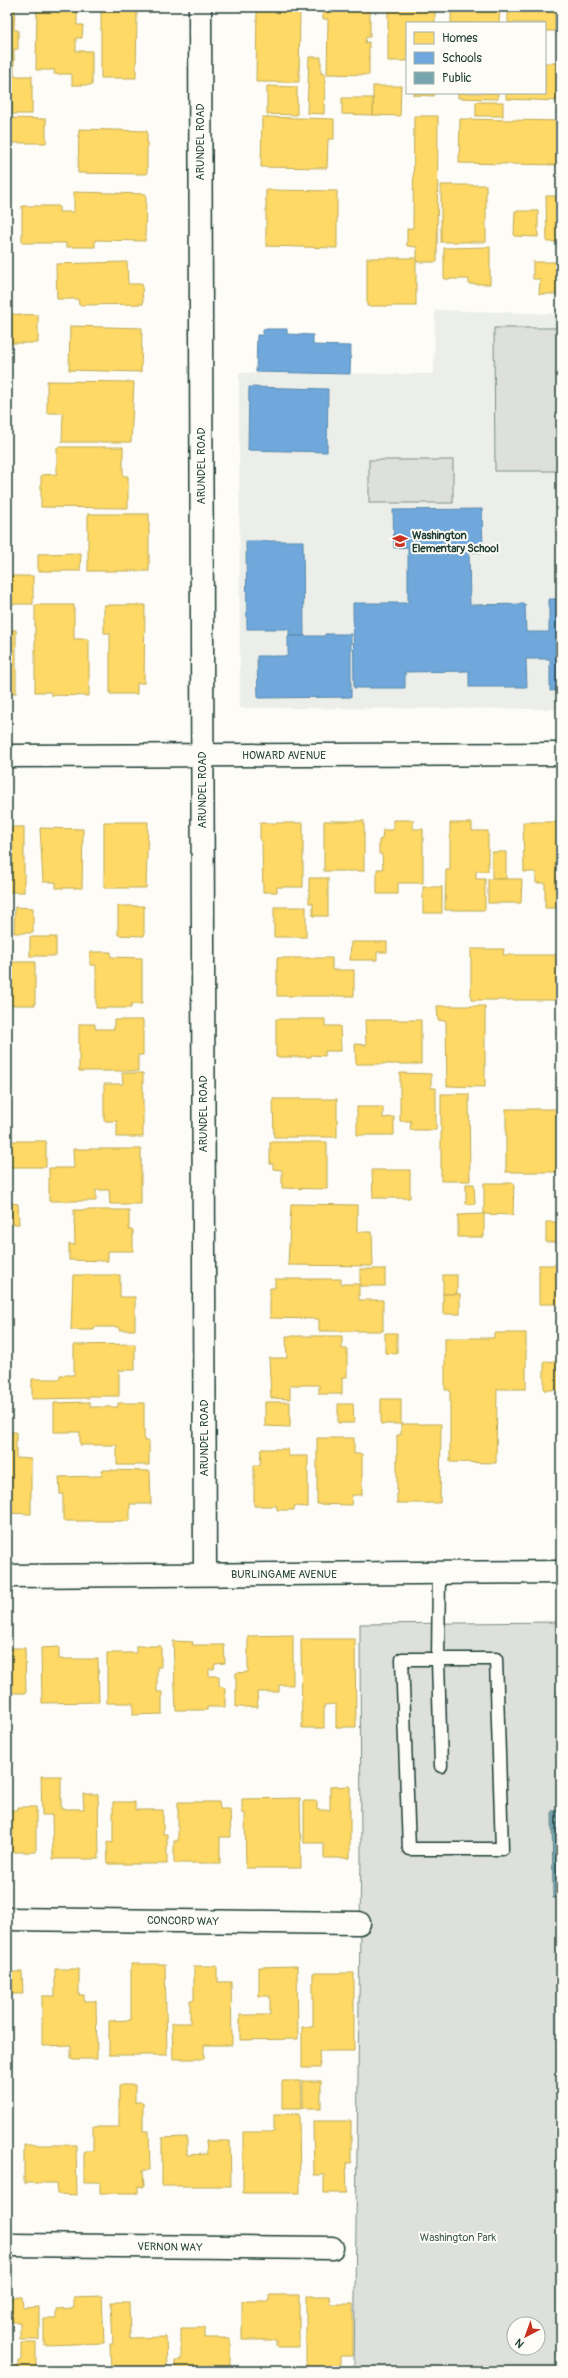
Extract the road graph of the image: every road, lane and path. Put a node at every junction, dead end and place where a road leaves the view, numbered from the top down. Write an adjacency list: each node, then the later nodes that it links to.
1 (200, 7): 3 (street, ARUNDEL ROAD)
2 (561, 754): 3 (street, HOWARD AVENUE)
3 (202, 755): 4 (street, HOWARD AVENUE); 6 (street, ARUNDEL ROAD)
4 (7, 756)
5 (561, 1572): 7 (street, BURLINGAME AVENUE)
6 (205, 1574): 7 (street, BURLINGAME AVENUE); 8 (street, BURLINGAME AVENUE)
7 (439, 1574): 9 (lane)
8 (7, 1576)
9 (438, 1660): 9 (lane); 10 (lane)
10 (441, 1766)
11 (7, 1919): 12 (street, CONCORD WAY)
12 (359, 1923)
13 (7, 2245): 14 (street, VERNON WAY)
14 (332, 2248)

